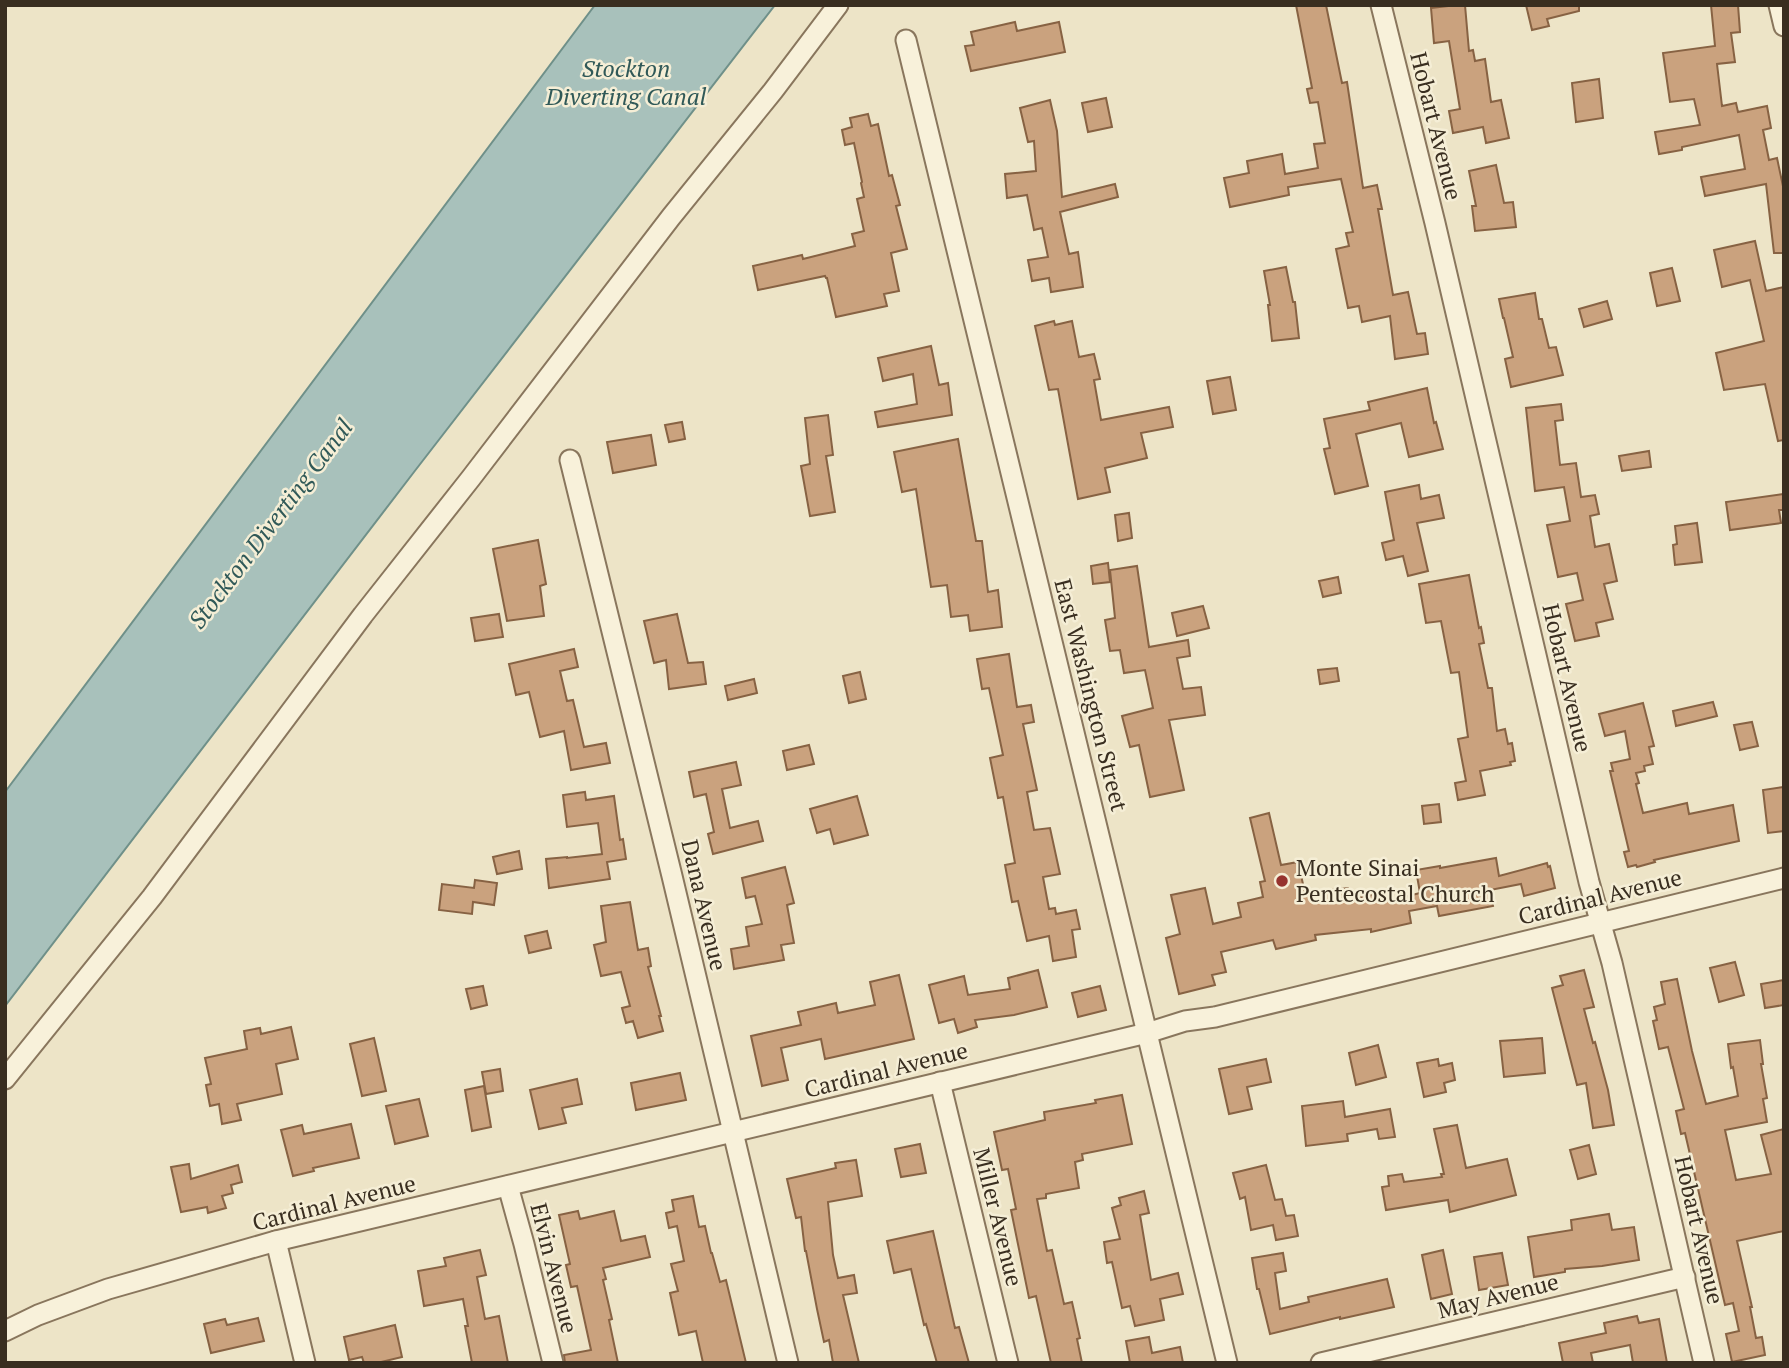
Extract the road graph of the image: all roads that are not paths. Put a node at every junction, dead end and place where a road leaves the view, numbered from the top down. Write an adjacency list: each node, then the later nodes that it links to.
1 (838, 5): 10 (street)
2 (1381, 5): 8 (street, Hobart Avenue)
3 (1779, 5): 4 (street)
4 (1784, 26)
5 (906, 40): 9 (street, East Washington Street)
6 (570, 460): 12 (street, Dana Avenue)
7 (1784, 878): 8 (street, Cardinal Avenue)
8 (1601, 923): 9 (street, Cardinal Avenue); 15 (street, Hobart Avenue)
9 (1147, 1033): 11 (street, Cardinal Avenue); 21 (street, East Washington Street)
10 (5, 1079)
11 (940, 1082): 12 (street, Cardinal Avenue); 20 (street, Miller Avenue)
12 (732, 1133): 13 (street, Cardinal Avenue); 19 (street, Dana Avenue)
13 (508, 1186): 14 (street, Cardinal Avenue); 18 (street, Elvin Avenue)
14 (276, 1241): 16 (street, Cardinal Avenue); 17 (street)
15 (1685, 1277): 22 (street, May Avenue); 23 (street, Hobart Avenue)
16 (5, 1331)
17 (304, 1363)
18 (553, 1363)
19 (788, 1363)
20 (1008, 1363)
21 (1227, 1363)
22 (1321, 1363)
23 (1704, 1363)

